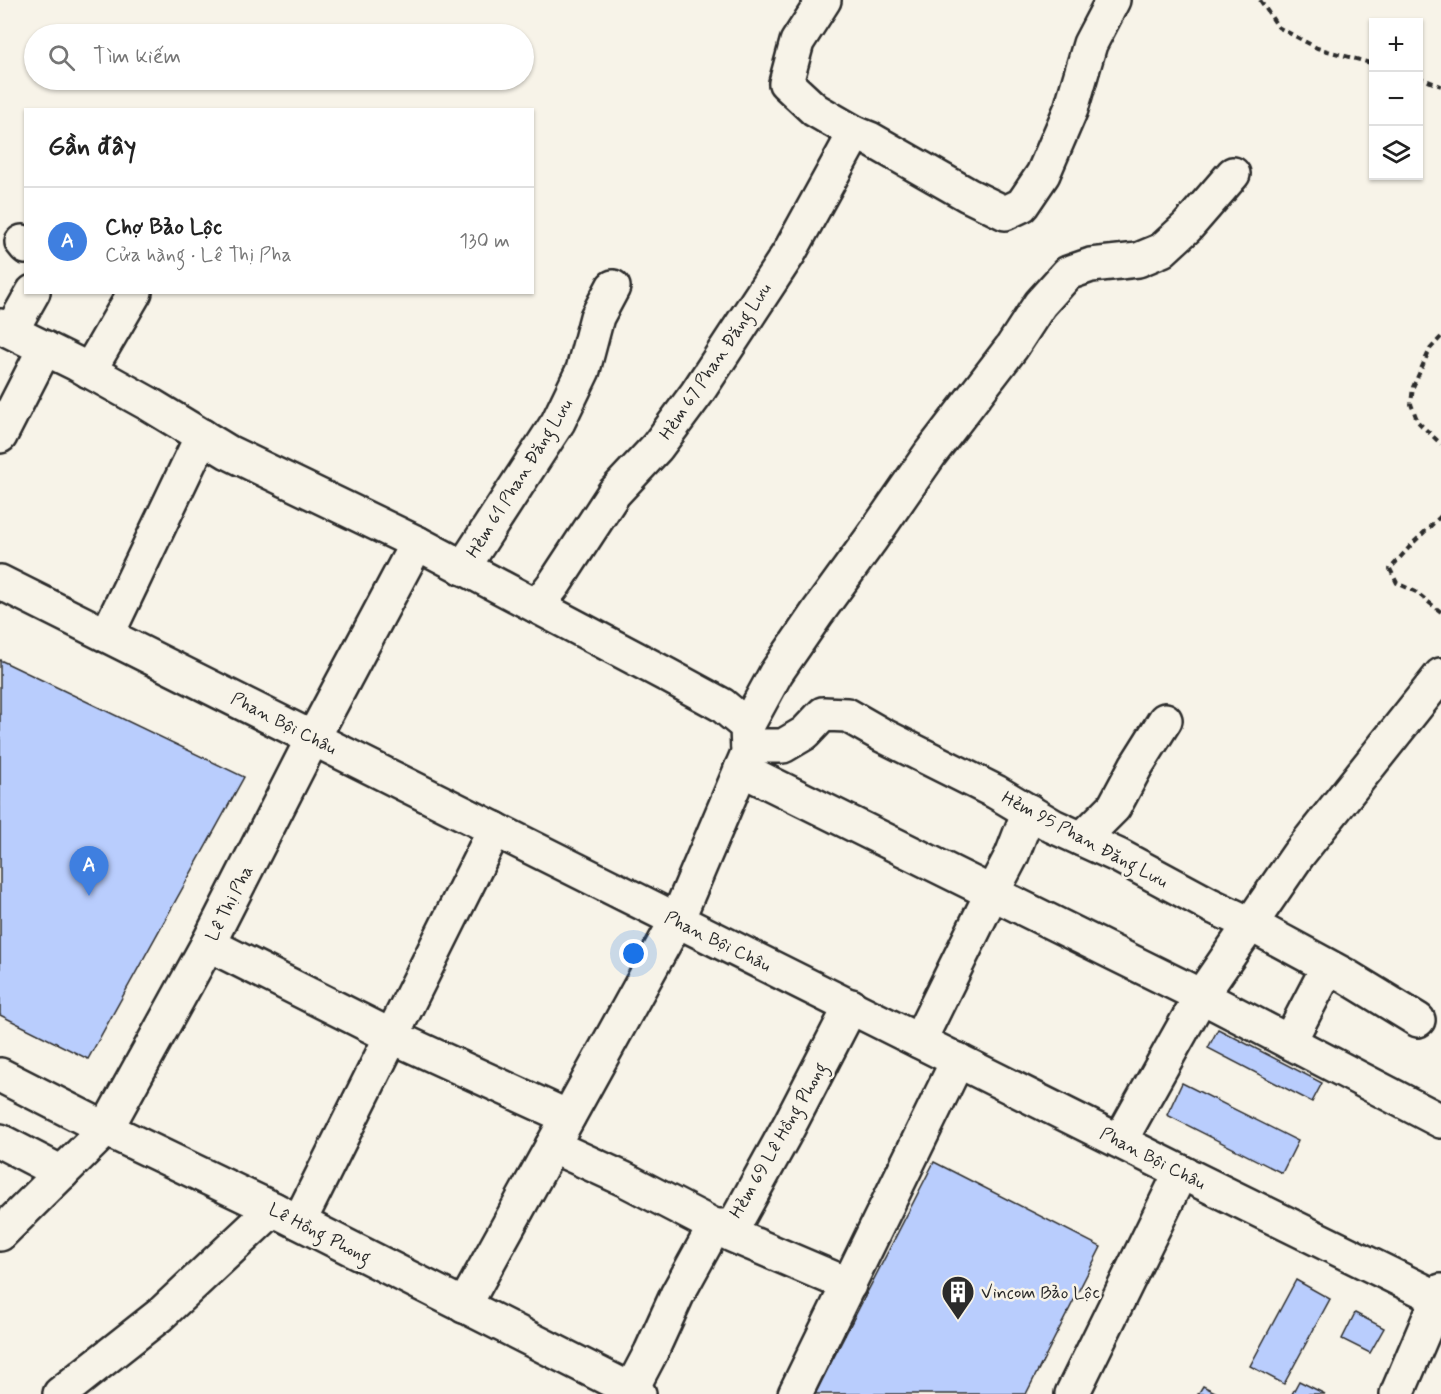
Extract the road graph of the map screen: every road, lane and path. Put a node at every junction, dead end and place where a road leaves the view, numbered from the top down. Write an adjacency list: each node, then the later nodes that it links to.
1 (824, 0): 7 (main road)
2 (1113, 0): 7 (main road)
3 (1260, 0): 4 (path)
4 (1369, 63)
5 (1423, 79): 6 (path)
6 (1441, 86)
7 (855, 133): 23 (main road, Hẻm 67 Phan Đăng Lưu)
8 (1233, 174): 29 (main road)
9 (613, 287): 21 (main road, Hẻm 61 Phan Đăng Lưu)
10 (31, 294): 12 (main road)
11 (134, 294): 15 (main road)
12 (5, 328): 14 (main road)
13 (1441, 337): 18 (path)
14 (45, 348): 15 (main road); 16 (main road)
15 (89, 371): 17 (main road)
16 (0, 436)
17 (202, 436): 20 (main road); 25 (main road)
18 (1441, 444)
19 (1441, 516): 24 (path)
20 (417, 543): 21 (main road); 28 (main road, Lê Thị Pha)
21 (463, 568): 23 (main road)
22 (0, 582): 25 (main road, Phan Bội Châu)
23 (537, 606): 29 (main road)
24 (1441, 612)
25 (107, 635): 28 (main road, Phan Bội Châu)
26 (1441, 675): 35 (main road)
27 (1166, 720): 32 (main road)
28 (313, 738): 31 (main road, Phan Bội Châu); 36 (main road, Lê Thị Pha)
29 (745, 747): 30 (main road, Hẻm 95 Phan Đăng Lưu); 33 (main road); 34 (main road)
30 (1029, 812): 32 (main road, Hẻm 95 Phan Đăng Lưu); 33 (main road)
31 (495, 829): 34 (main road, Phan Bội Châu); 41 (main road)
32 (1082, 839): 35 (main road, Hẻm 95 Phan Đăng Lưu)
33 (992, 893): 38 (main road); 42 (main road)
34 (677, 920): 39 (main road, Phan Bội Châu); 46 (main road)
35 (1250, 924): 37 (main road, Hẻm 95 Phan Đăng Lưu); 38 (main road)
36 (208, 944): 41 (main road); 48 (main road, Lê Thị Pha)
37 (1328, 967): 40 (main road, Hẻm 95 Phan Đăng Lưu); 43 (main road)
38 (1201, 996): 43 (main road); 50 (main road)
39 (850, 1006): 42 (main road, Phan Bội Châu); 55 (main road, Hẻm 69 Lê Hồng Phong)
40 (1418, 1020)
41 (392, 1036): 46 (main road); 54 (main road)
42 (919, 1041): 44 (main road, Phan Bội Châu)
43 (1289, 1042): 47 (main road)
44 (958, 1060): 50 (main road, Phan Bội Châu); 57 (main road)
45 (0, 1075): 48 (main road, Lê Hồng Phong)
46 (568, 1118): 51 (main road)
47 (1441, 1121)
48 (106, 1129): 53 (main road, Lê Thị Pha); 54 (main road, Lê Hồng Phong)
49 (0, 1141): 53 (main road)
50 (1120, 1141): 52 (main road, Phan Bội Châu)
51 (552, 1146): 55 (main road); 59 (main road)
52 (1181, 1172): 58 (main road, Phan Bội Châu); 63 (main road)
53 (62, 1173): 56 (main road, Lê Thị Pha)
54 (286, 1216): 59 (main road, Lê Hồng Phong); 61 (main road)
55 (715, 1226): 57 (main road); 60 (main road, Hẻm 69 Lê Hồng Phong)
56 (0, 1234)
57 (849, 1285): 62 (main road)
58 (1439, 1295): 64 (main road)
59 (464, 1306): 60 (main road, Lê Hồng Phong)
60 (635, 1392)
61 (60, 1394)
62 (795, 1394)
63 (1072, 1394)
64 (1397, 1394)

